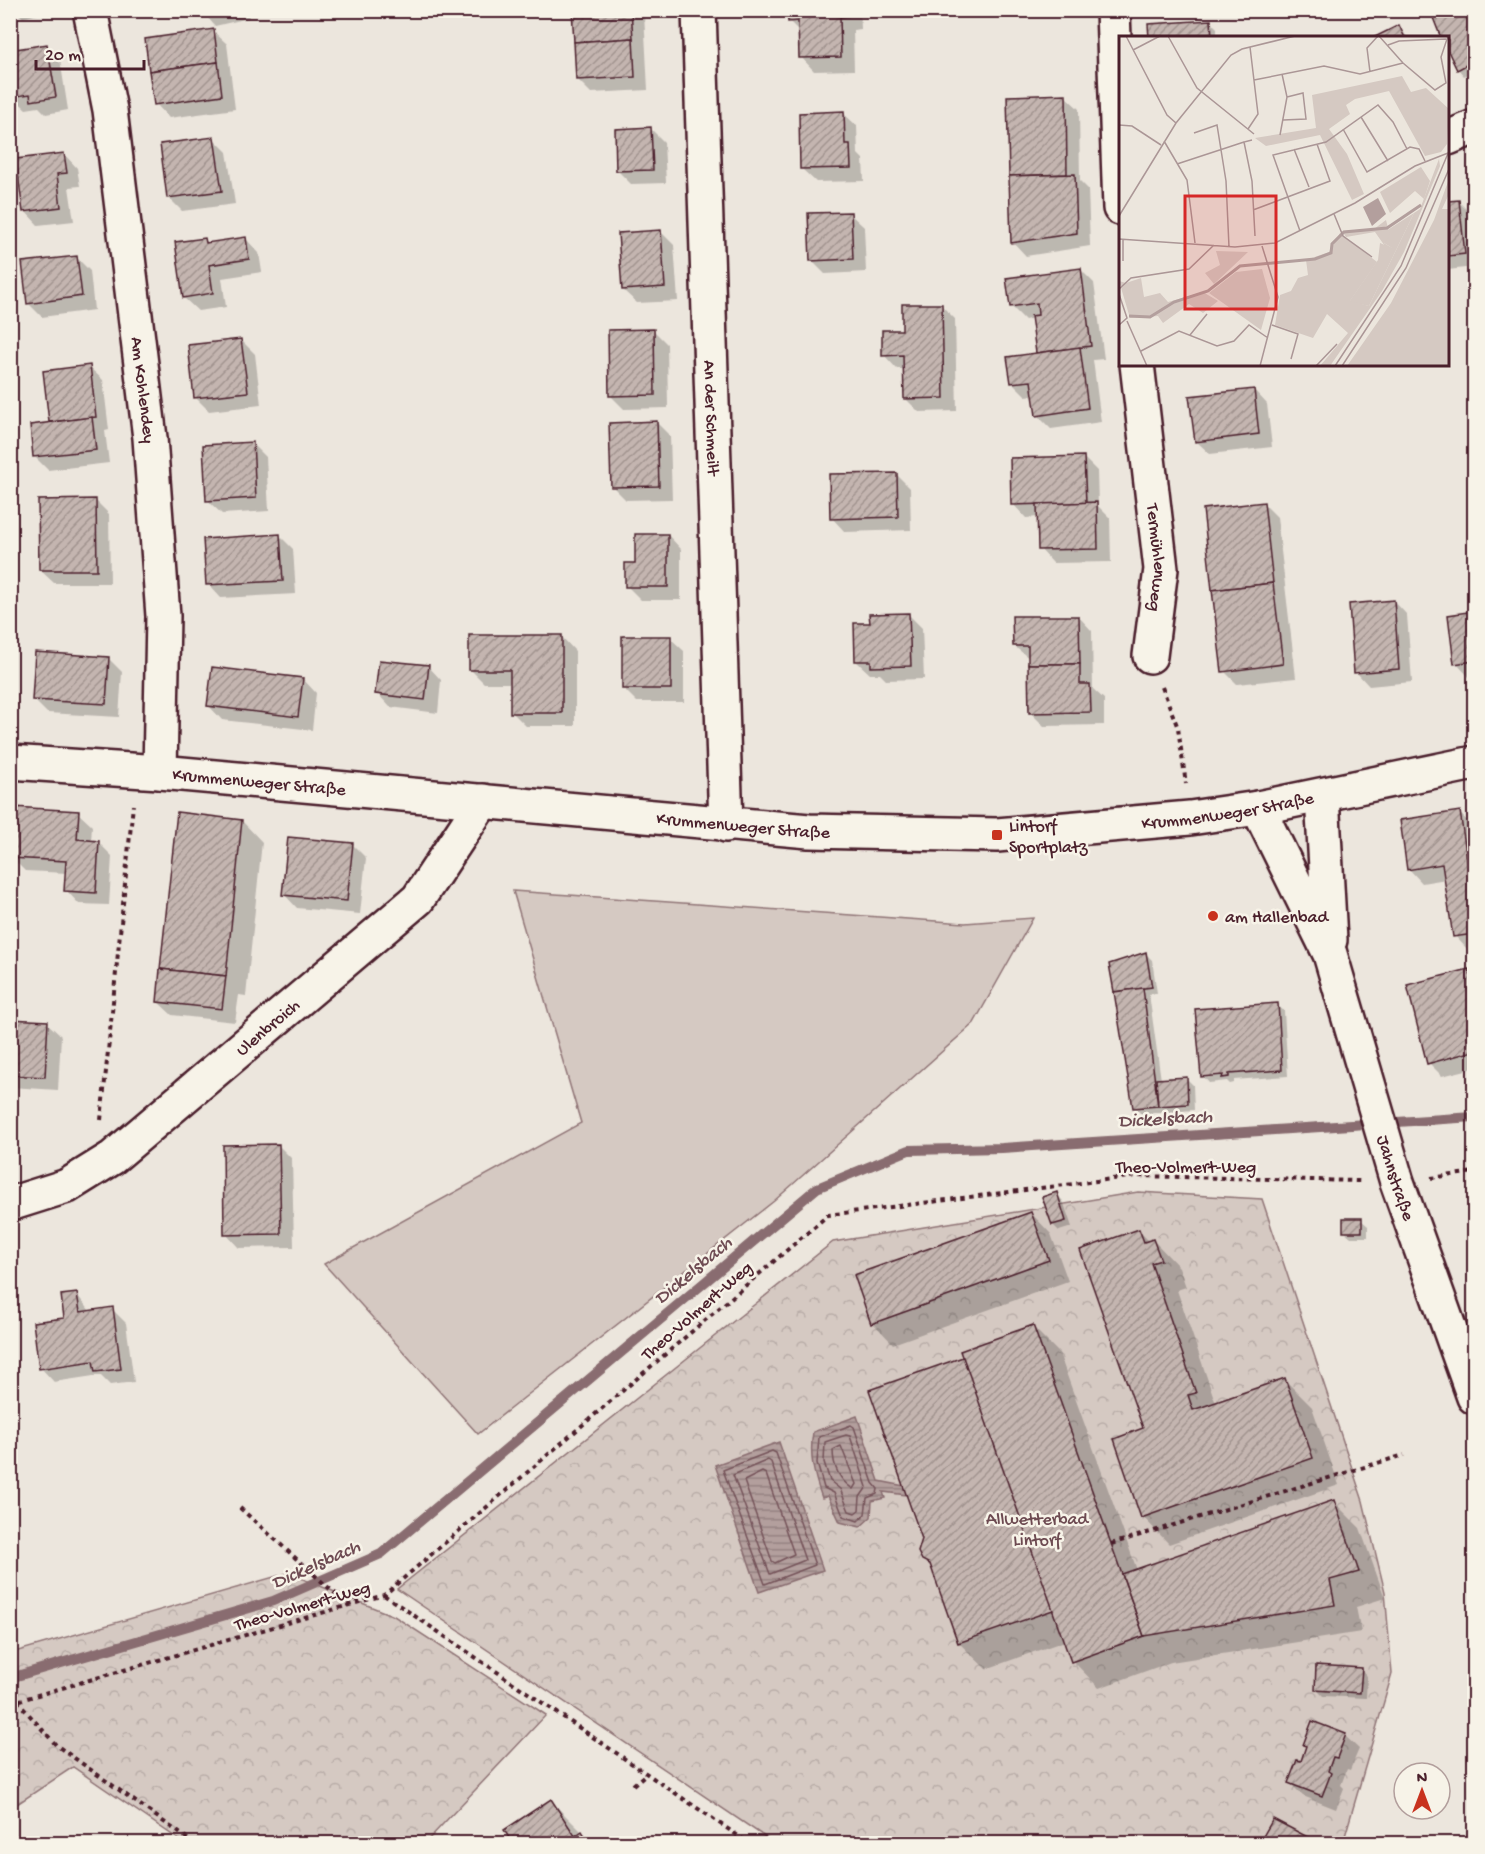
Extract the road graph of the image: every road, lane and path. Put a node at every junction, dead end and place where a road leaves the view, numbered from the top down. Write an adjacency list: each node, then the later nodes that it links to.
1 (90, 10): 11 (street, Am Kohlendey)
2 (699, 10): 16 (street, An der Schmeilt)
3 (1113, 10): 6 (street)
4 (1474, 127): 5 (street)
5 (1449, 138)
6 (1119, 180)
7 (1137, 366): 8 (street, Termühlenweg)
8 (1150, 656): 15 (path)
9 (10, 762): 11 (street, Krummenweger Straße)
10 (1474, 763): 12 (street, Krummenweger Straße)
11 (148, 771): 13 (street, Krummenweger Straße); 18 (path)
12 (1322, 796): 14 (street, Krummenweger Straße); 17 (street, Jahnstraße)
13 (483, 801): 16 (street, Krummenweger Straße); 18 (street, Ulenbroich)
14 (1258, 808): 15 (street, Krummenweger Straße); 17 (street, Jahnstraße)
15 (1190, 818): 16 (street, Krummenweger Straße)
16 (726, 825)
17 (1330, 954): 20 (street, Jahnstraße)
18 (112, 1158): 21 (street, Ulenbroich)
19 (1474, 1172): 20 (path, Theo-Volmert-Weg)
20 (1395, 1176): 22 (street, Jahnstraße); 26 (path, Theo-Volmert-Weg)
21 (10, 1204)
22 (1474, 1397)
23 (1404, 1455): 25 (path)
24 (240, 1508): 27 (path)
25 (1111, 1544)
26 (384, 1595): 27 (path, Theo-Volmert-Weg); 30 (path)
27 (349, 1606): 28 (path, Theo-Volmert-Weg)
28 (17, 1701): 29 (path, Theo-Volmert-Weg); 32 (path)
29 (10, 1704)
30 (647, 1773): 31 (path); 33 (path)
31 (633, 1785)
32 (195, 1844)
33 (750, 1844)

